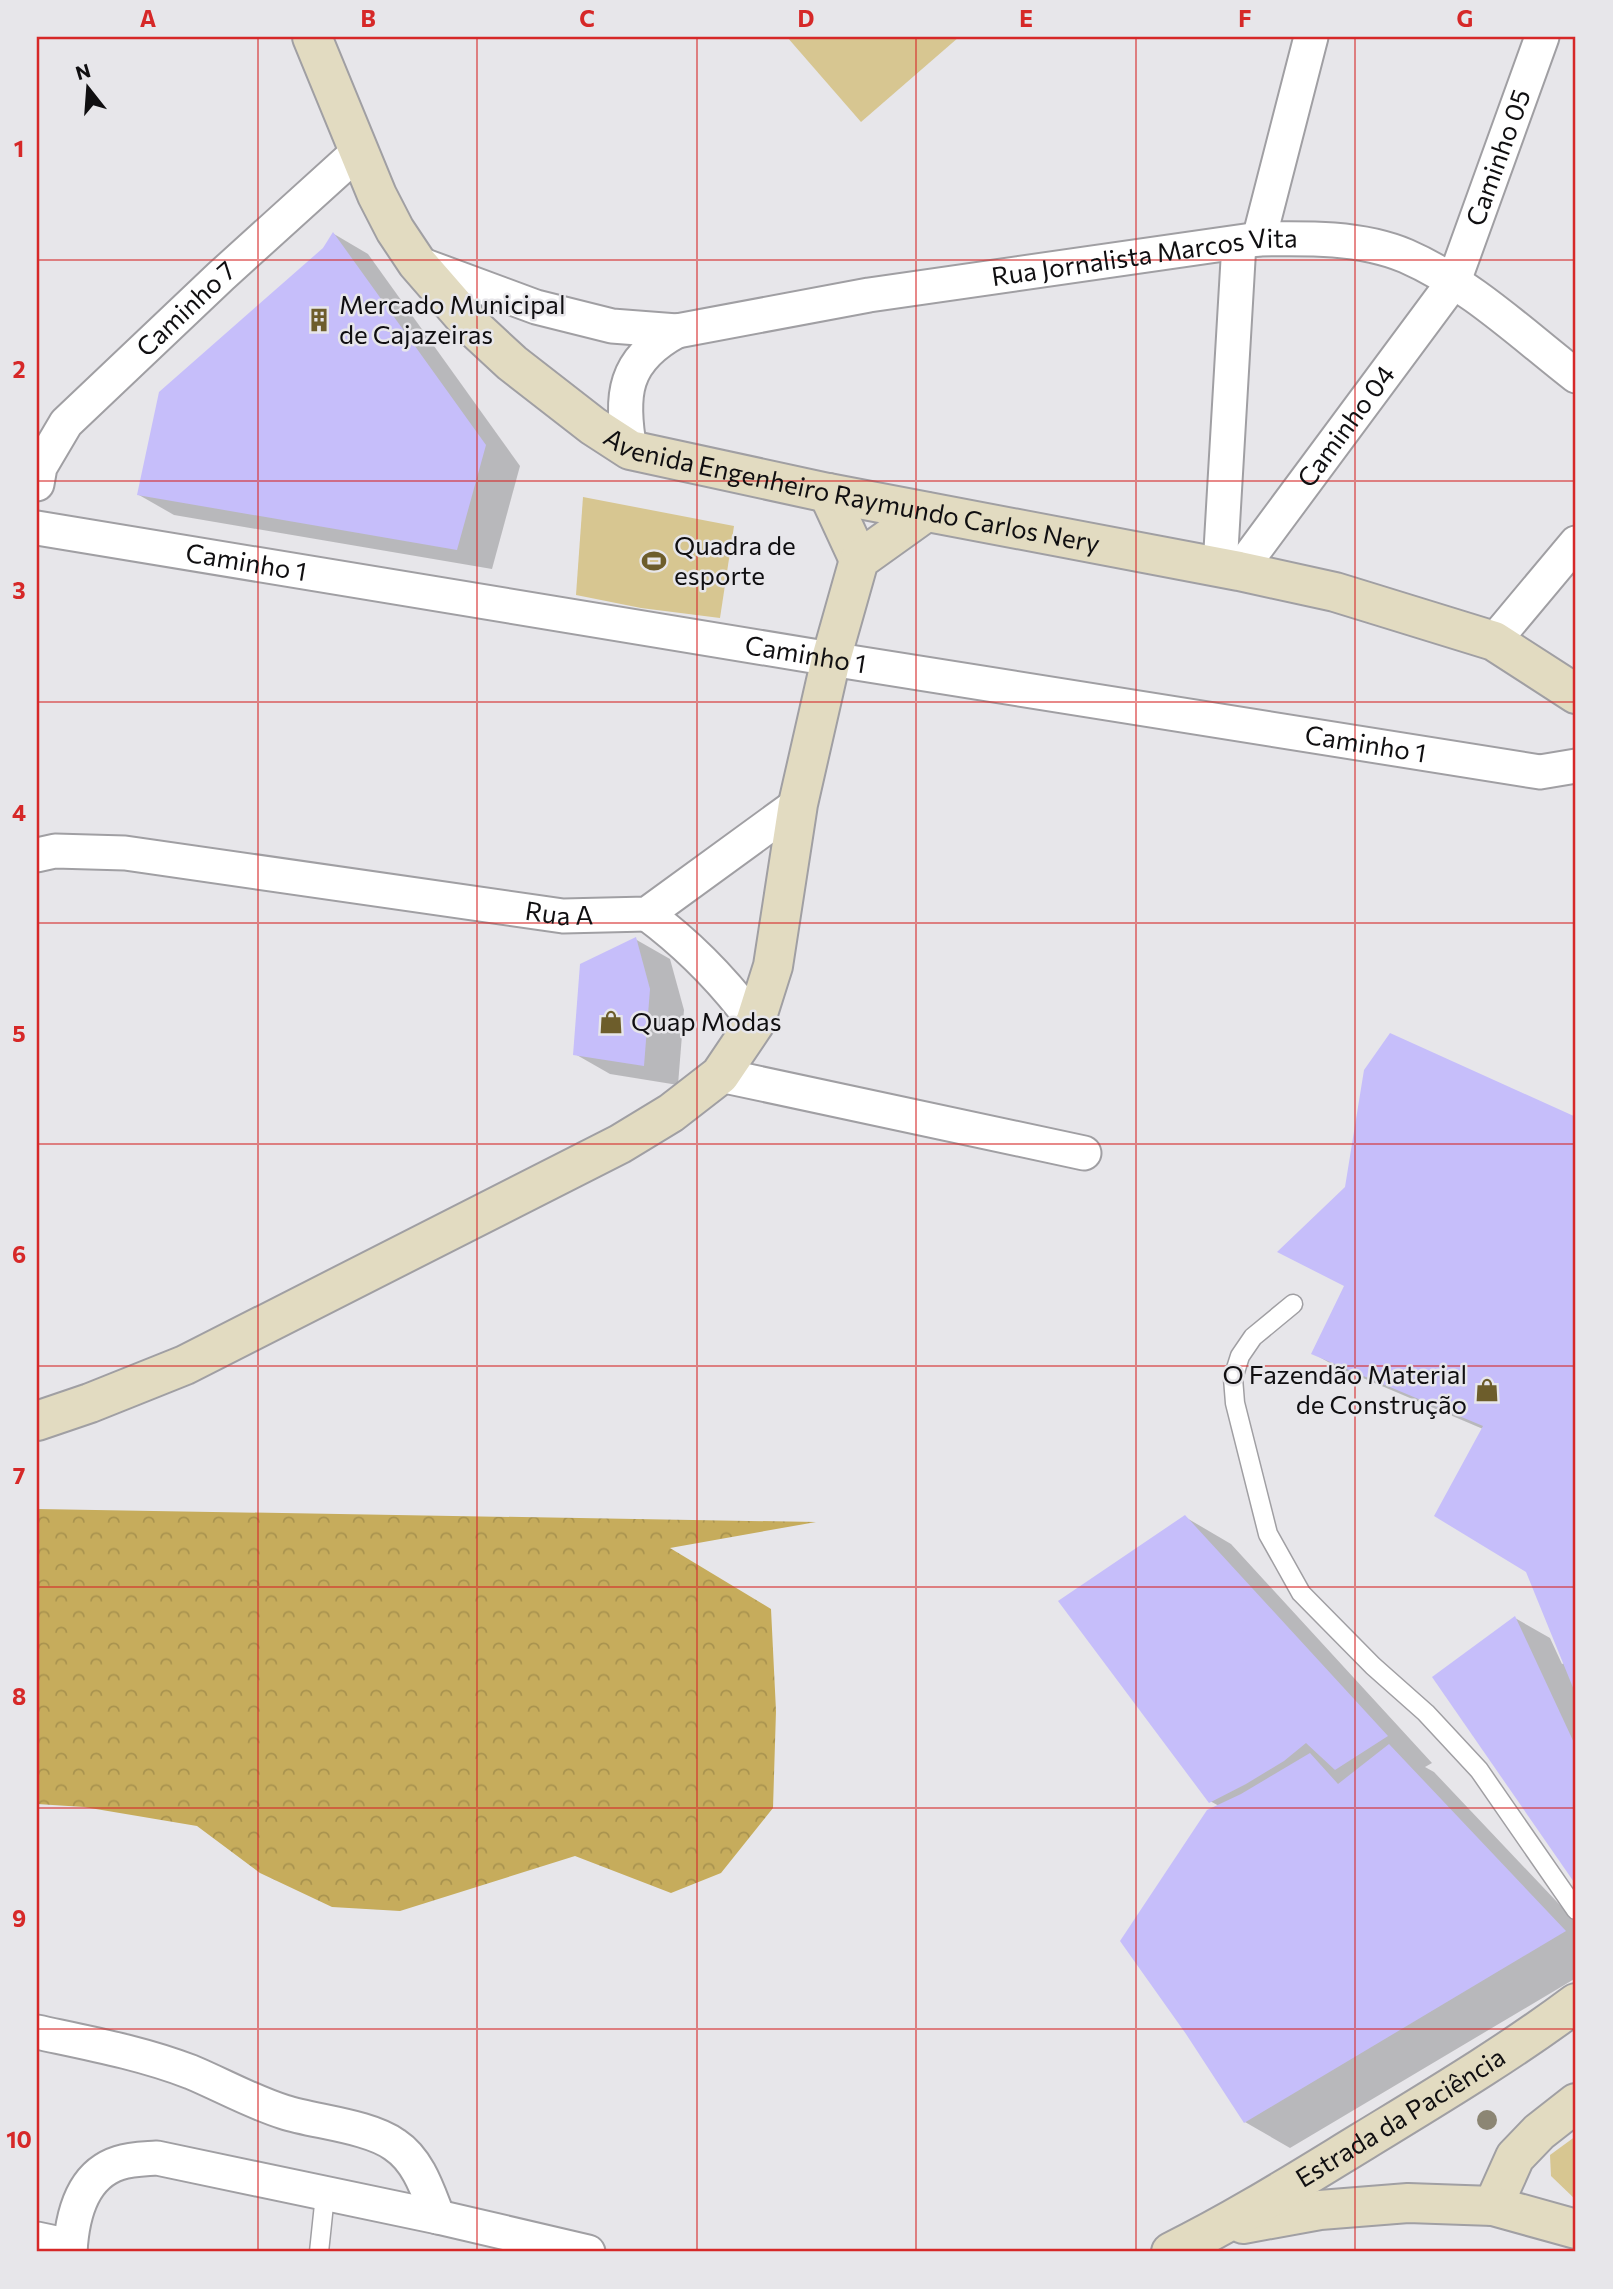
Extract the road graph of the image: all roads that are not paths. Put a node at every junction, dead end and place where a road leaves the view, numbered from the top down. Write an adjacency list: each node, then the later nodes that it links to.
1 (312, 37): 4 (main road, Avenida Engenheiro Raymundo Carlos Nery)
2 (1311, 37): 5 (street)
3 (1542, 37): 7 (street, Caminho 05)
4 (359, 151): 6 (main road, Avenida Engenheiro Raymundo Carlos Nery); 11 (street, Caminho 7)
5 (1249, 241): 7 (street, Rua Jornalista Marcos Vita); 8 (street, Rua Jornalista Marcos Vita); 17 (street)
6 (417, 263): 8 (street, Rua Jornalista Marcos Vita); 10 (main road, Avenida Engenheiro Raymundo Carlos Nery)
7 (1454, 281): 9 (street, Rua Jornalista Marcos Vita); 17 (street, Caminho 04)
8 (677, 331): 10 (street, Rua Jornalista Marcos Vita)
9 (1576, 376)
10 (630, 450): 12 (main road, Avenida Engenheiro Raymundo Carlos Nery)
11 (37, 484)
12 (828, 493): 13 (main road, Avenida Engenheiro Raymundo Carlos Nery); 16 (main road)
13 (926, 512): 16 (main road); 17 (main road, Avenida Engenheiro Raymundo Carlos Nery)
14 (37, 528): 19 (street, Caminho 1)
15 (1576, 543): 18 (street)
16 (859, 560): 19 (main road)
17 (1230, 569): 18 (main road, Avenida Engenheiro Raymundo Carlos Nery)
18 (1494, 641): 20 (main road, Avenida Engenheiro Raymundo Carlos Nery)
19 (831, 659): 21 (street, Caminho 1); 22 (main road)
20 (1576, 694)
21 (1576, 766)
22 (798, 804): 24 (street); 25 (main road)
23 (37, 855): 24 (street, Rua A)
24 (647, 914): 25 (street)
25 (755, 1023): 26 (main road)
26 (720, 1075): 27 (street); 29 (main road)
27 (1084, 1153)
28 (1293, 1304): 30 (lane)
29 (37, 1421)
30 (1576, 1910)
31 (1576, 2003): 37 (main road, Estrada da Paciência)
32 (37, 2032): 36 (street)
33 (1576, 2103): 35 (main road)
34 (325, 2195): 36 (street); 40 (street); 41 (lane)
35 (1493, 2206): 37 (main road, Estrada da Paciência); 38 (main road, Estrada da Paciência)
36 (438, 2217): 42 (street)
37 (1220, 2228): 43 (main road, Estrada da Paciência)
38 (1576, 2229)
39 (37, 2239): 40 (street)
40 (70, 2249)
41 (319, 2252)
42 (588, 2252)
43 (1171, 2252)

